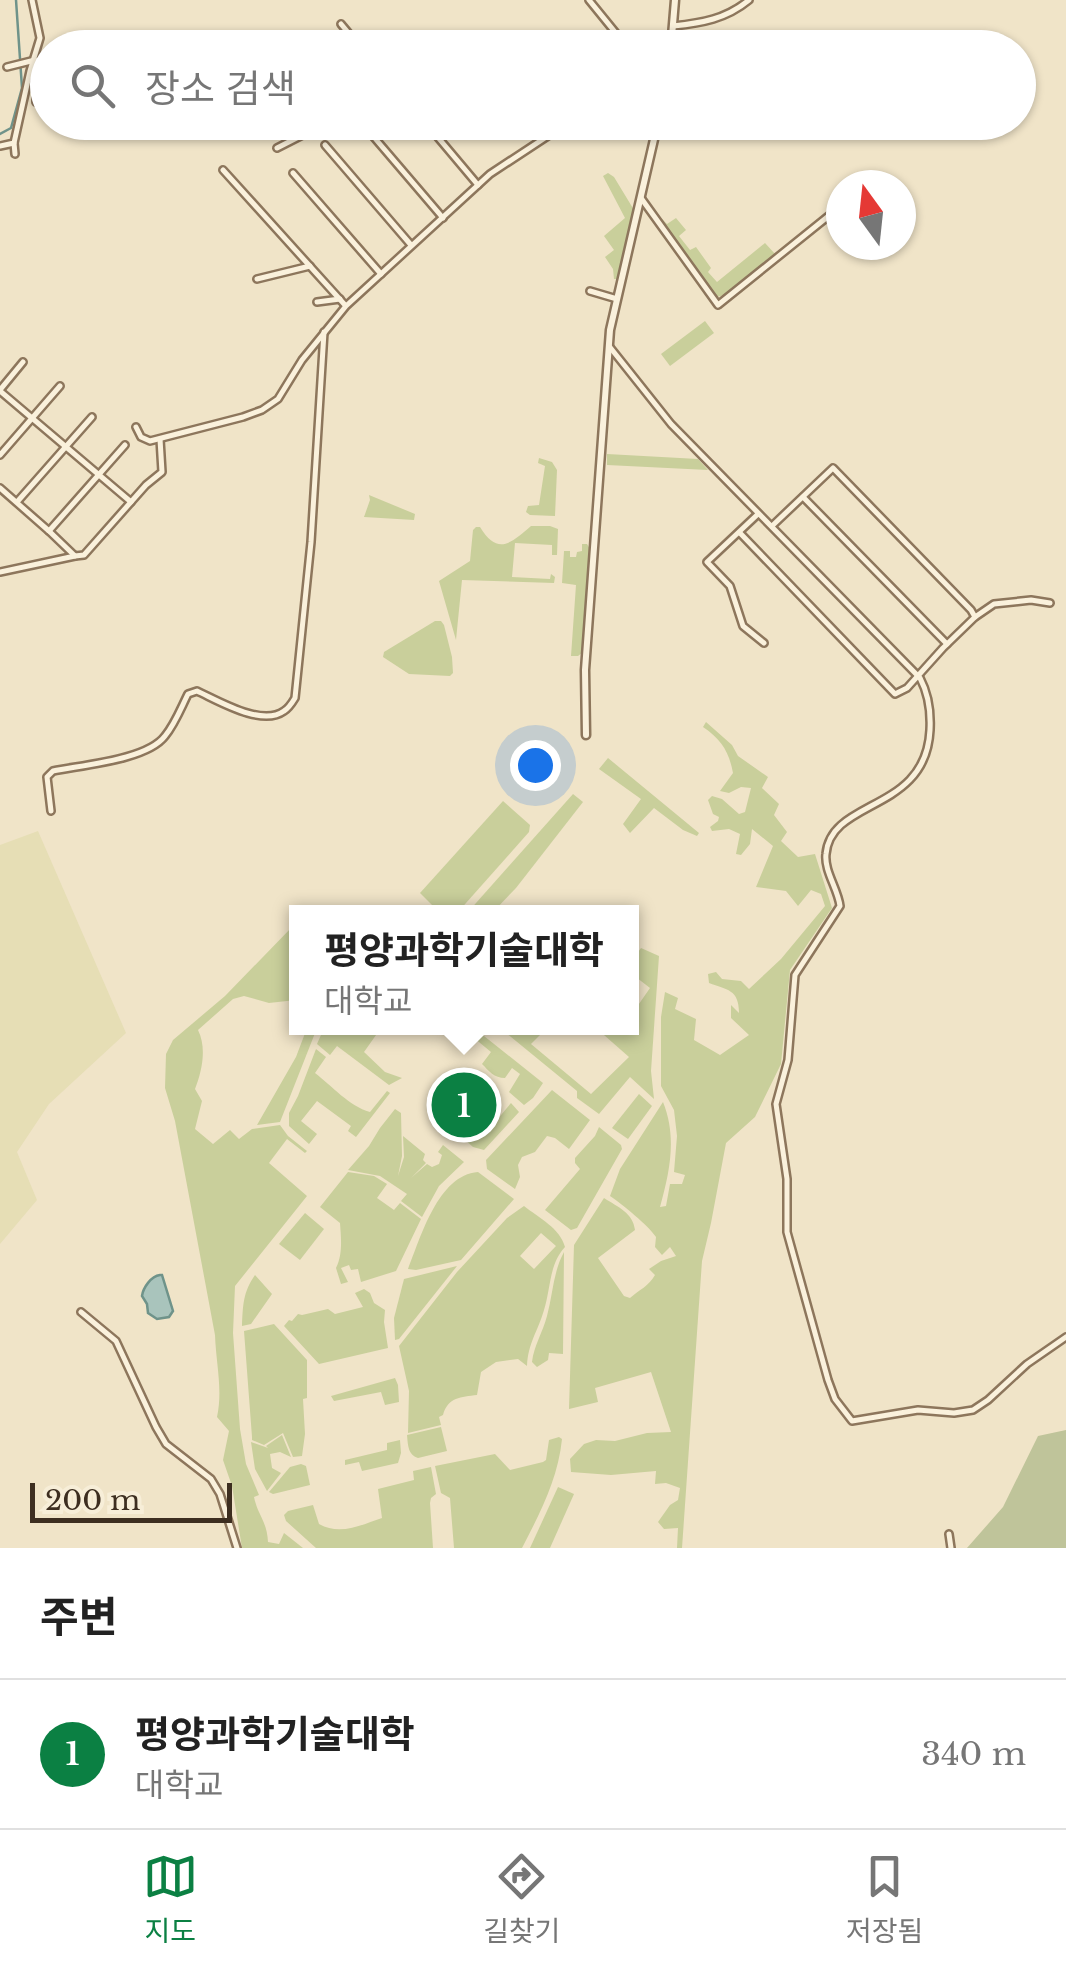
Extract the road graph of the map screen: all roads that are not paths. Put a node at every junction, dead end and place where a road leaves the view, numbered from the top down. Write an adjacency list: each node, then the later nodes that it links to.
1 (32, 0): 7 (street)
2 (589, 0): 9 (street)
3 (675, 0): 6 (street)
4 (749, 0): 6 (street)
5 (340, 24): 8 (street)
6 (673, 26): 10 (street)
7 (38, 30)
8 (345, 30)
9 (613, 30)
10 (673, 30)
11 (30, 61): 12 (street)
12 (7, 67)
13 (30, 71): 19 (street)
14 (293, 140): 22 (street)
15 (376, 140): 29 (street)
16 (439, 140): 26 (street)
17 (542, 140): 26 (street)
18 (654, 140): 27 (street)
19 (14, 142): 21 (street); 23 (street)
20 (325, 145): 30 (street)
21 (0, 146)
22 (277, 148)
23 (15, 154)
24 (223, 170): 31 (street)
25 (293, 173): 32 (street)
26 (478, 185): 29 (street)
27 (641, 198): 28 (street); 35 (street)
28 (826, 217)
29 (442, 218): 30 (street)
30 (412, 246): 32 (street)
31 (310, 266): 33 (street); 36 (street)
32 (381, 274): 38 (street)
33 (257, 279)
34 (590, 291): 35 (street)
35 (616, 298): 40 (street)
36 (340, 299): 37 (street); 38 (street)
37 (318, 302)
38 (346, 306): 39 (street)
39 (324, 332): 47 (street); 68 (street)
40 (608, 346): 56 (street); 67 (street)
41 (24, 362): 43 (street)
42 (60, 386): 45 (street)
43 (0, 390): 45 (street)
44 (92, 417): 49 (street)
45 (33, 419): 49 (street); 50 (street)
46 (136, 427): 47 (street)
47 (160, 439): 55 (street)
48 (125, 445): 51 (street)
49 (66, 446): 51 (street); 54 (street)
50 (0, 455)
51 (98, 476): 55 (street); 58 (street)
52 (0, 488): 54 (street)
53 (802, 497): 57 (street); 63 (street); 65 (street)
54 (17, 502): 58 (street)
55 (130, 502): 60 (street)
56 (758, 514): 57 (street); 59 (street)
57 (772, 526): 66 (street)
58 (50, 530): 60 (street)
59 (740, 533): 64 (street); 66 (street)
60 (75, 556): 61 (street)
61 (0, 572)
62 (1050, 603): 63 (street)
63 (975, 617): 65 (street)
64 (764, 643)
65 (947, 644): 66 (street)
66 (918, 676): 70 (street)
67 (586, 735)
68 (51, 811)
69 (81, 1312): 72 (street)
70 (1066, 1337)
71 (948, 1534): 73 (street)
72 (238, 1548)
73 (951, 1548)

